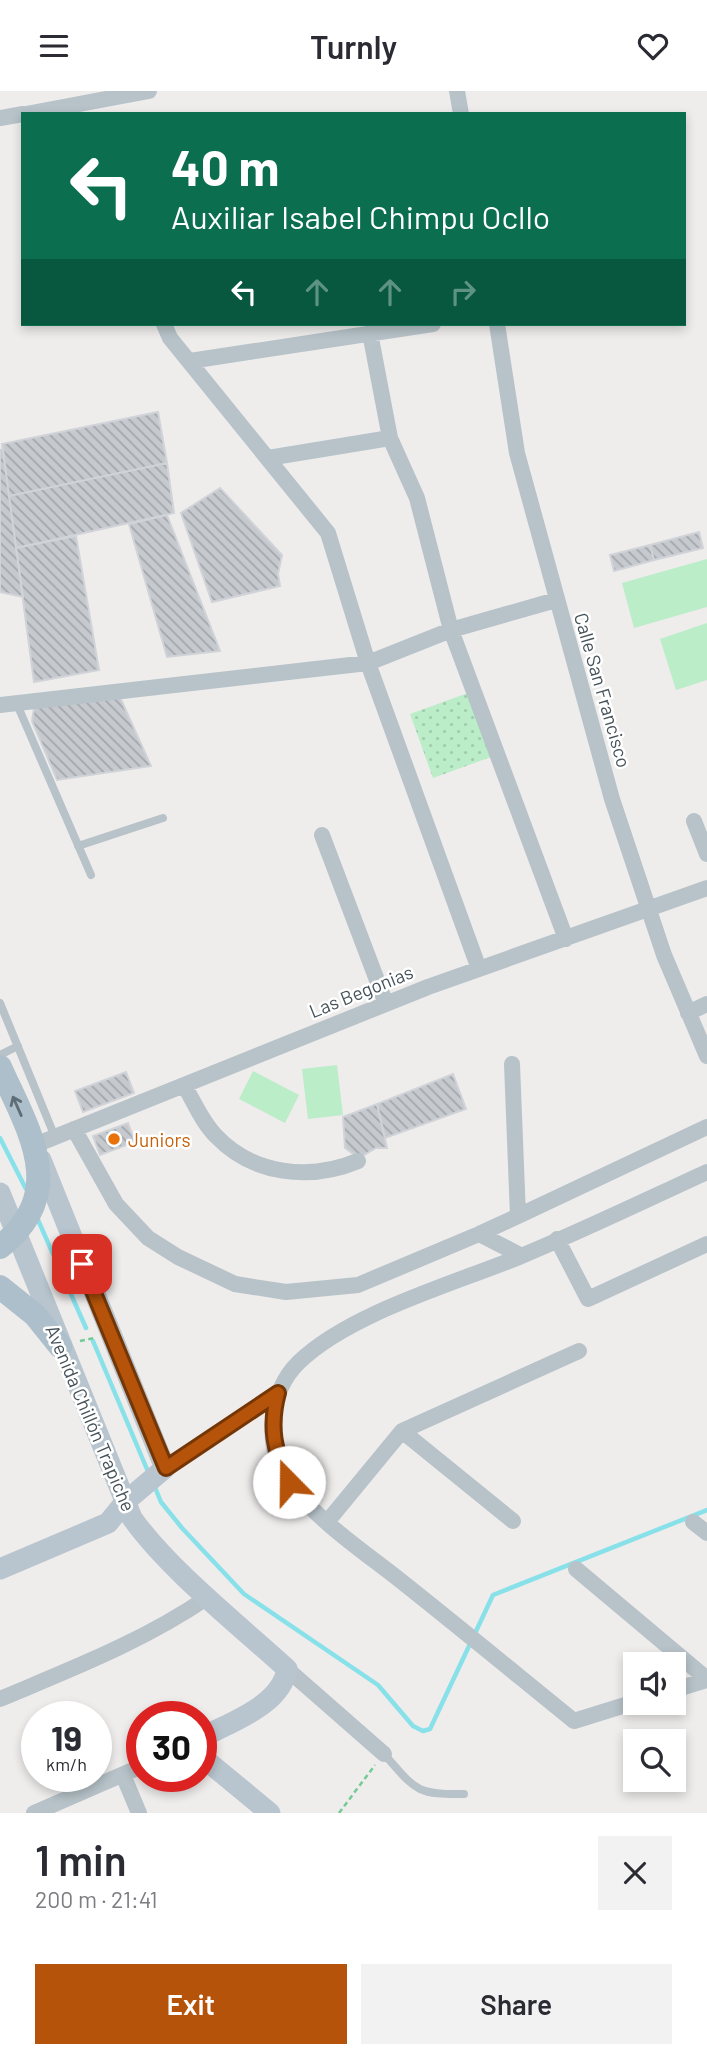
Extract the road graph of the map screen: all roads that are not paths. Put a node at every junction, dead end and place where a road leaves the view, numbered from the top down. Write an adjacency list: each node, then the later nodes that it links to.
1 (149, 91): 3 (street)
2 (457, 91): 6 (street)
3 (131, 93): 4 (street)
4 (112, 107): 5 (street)
5 (49, 112)
6 (461, 112)
7 (21, 114): 8 (street)
8 (0, 118)
9 (165, 326): 13 (street)
10 (420, 326): 12 (street)
11 (497, 326): 16 (street, Calle San Francisco)
12 (370, 334): 13 (street); 14 (street)
13 (190, 362): 15 (street)
14 (390, 438): 15 (street); 17 (street)
15 (268, 458): 18 (street)
16 (556, 600): 17 (street); 27 (street, Calle San Francisco)
17 (451, 630): 18 (street); 28 (street)
18 (368, 663): 19 (street); 29 (street)
19 (8, 704): 23 (lane)
20 (163, 818): 23 (lane)
21 (694, 821): 24 (street)
22 (322, 835): 31 (street)
23 (78, 846): 25 (lane)
24 (707, 853)
25 (91, 875)
26 (707, 888): 27 (street, Las Begonias)
27 (648, 911): 28 (street, Las Begonias); 33 (street, Calle San Francisco)
28 (566, 939): 29 (street, Las Begonias)
29 (480, 969): 31 (street, Las Begonias)
30 (0, 1003): 34 (lane)
31 (386, 1004): 39 (street, Las Begonias)
32 (707, 1004): 33 (street)
33 (688, 1013): 36 (street, Calle San Francisco)
34 (18, 1046): 35 (lane); 42 (lane)
35 (0, 1055)
36 (707, 1056)
37 (512, 1064): 46 (street)
38 (0, 1067): 42 (main road, one-way to 38)
39 (184, 1085): 41 (street, Las Begonias); 43 (street)
40 (707, 1127): 46 (street)
41 (74, 1129): 42 (street, Las Begonias); 47 (street)
42 (45, 1141): 48 (main road); 57 (street)
43 (358, 1161)
44 (707, 1172): 49 (street)
45 (0, 1193): 48 (street, Avenida Chillón Trapiche)
46 (518, 1216): 47 (street)
47 (479, 1234): 51 (street)
48 (8, 1240): 53 (street, Avenida Chillón Trapiche)
49 (558, 1240): 50 (street); 51 (street)
50 (707, 1244)
51 (522, 1256): 55 (street)
52 (0, 1287): 53 (main road)
53 (60, 1346): 58 (street, Avenida Chillón Trapiche)
54 (579, 1351): 56 (street)
55 (278, 1393): 57 (street); 60 (street)
56 (402, 1431): 59 (street); 60 (street)
57 (166, 1468): 58 (street)
58 (126, 1501): 63 (street); 65 (street, Avenida Chillón Trapiche)
59 (513, 1521)
60 (327, 1522): 70 (street)
61 (693, 1522): 62 (street)
62 (707, 1533)
63 (0, 1569)
64 (576, 1569): 67 (street)
65 (208, 1597): 66 (street, Avenida Chillón Trapiche); 69 (street)
66 (287, 1669): 71 (street); 72 (street, Avenida Chillón Trapiche)
67 (707, 1679): 68 (street)
68 (686, 1686)
69 (0, 1699)
70 (623, 1706)
71 (217, 1729)
72 (384, 1754): 76 (lane)
73 (217, 1769): 79 (street)
74 (126, 1773): 75 (street)
75 (122, 1775): 77 (street); 78 (street)
76 (464, 1794)
77 (34, 1813)
78 (139, 1813)
79 (270, 1813)

